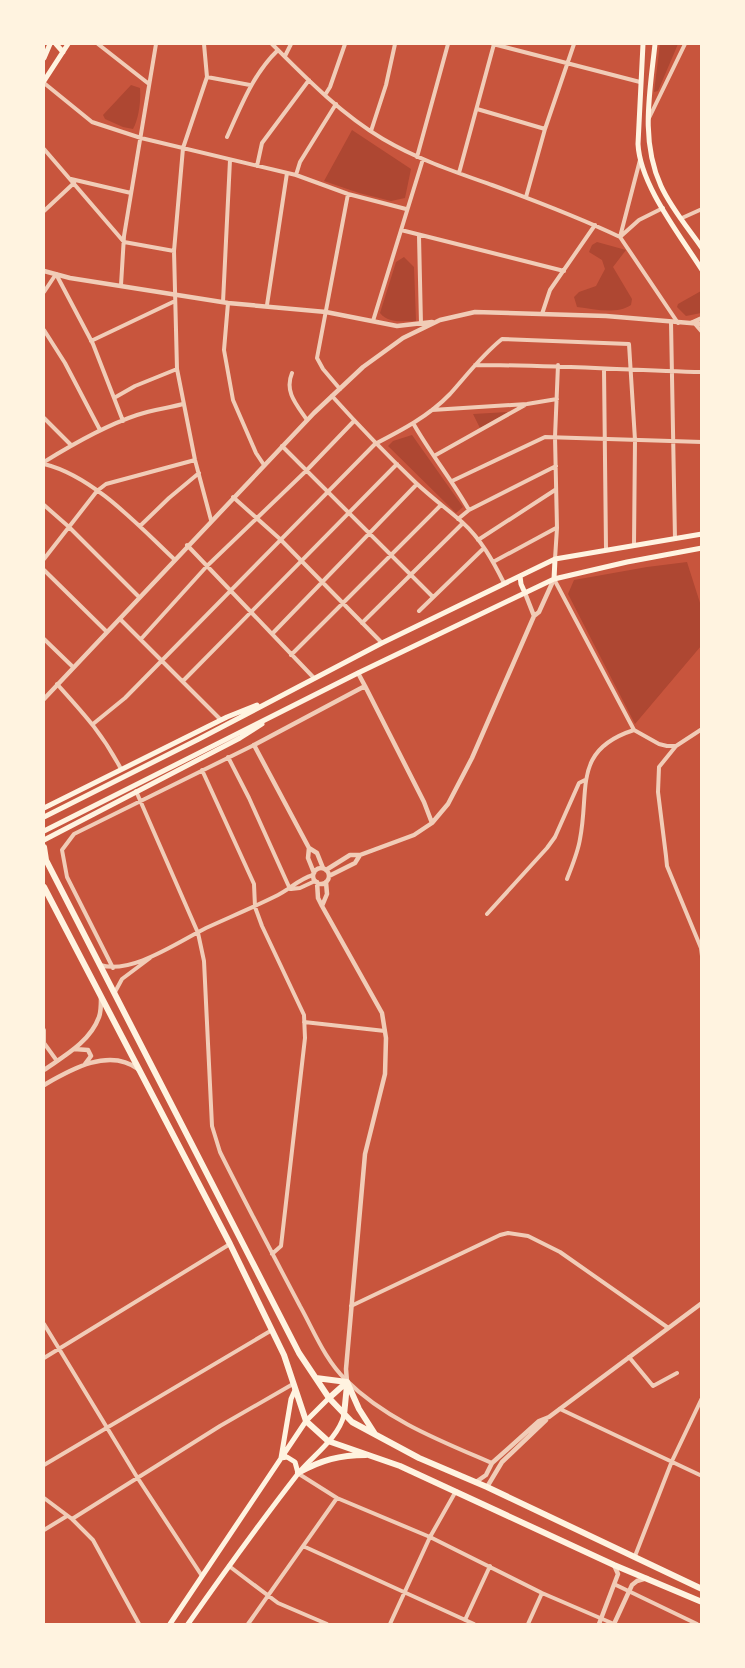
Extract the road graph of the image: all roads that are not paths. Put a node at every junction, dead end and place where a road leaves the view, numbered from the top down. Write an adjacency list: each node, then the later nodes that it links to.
1 (50, 44): 20 (main road)
2 (56, 44): 18 (main road)
3 (68, 44): 18 (main road)
4 (98, 44): 26 (street)
5 (156, 44): 26 (street)
6 (204, 44): 22 (street)
7 (272, 44): 17 (street)
8 (291, 44): 19 (street)
9 (345, 44): 28 (street)
10 (394, 44): 33 (street)
11 (448, 44): 38 (street)
12 (493, 44): 21 (street); 30 (street)
13 (574, 44): 21 (street)
14 (643, 44): 25 (main road)
15 (655, 44): 31 (main road)
16 (685, 44): 31 (street)
17 (278, 50): 19 (street); 27 (street)
18 (63, 52): 24 (main road)
19 (285, 56): 23 (street)
20 (44, 58)
21 (567, 63): 25 (street); 32 (street)
22 (207, 77): 27 (street); 36 (street)
23 (309, 80): 28 (street); 42 (street)
24 (44, 82): 34 (street)
25 (640, 82): 40 (main road)
26 (149, 84): 34 (street)
27 (250, 85): 35 (street)
28 (325, 95): 29 (street)
29 (336, 104): 33 (street); 45 (street)
30 (477, 109): 32 (street); 44 (street)
31 (648, 120): 54 (main road)
32 (545, 129): 49 (street)
33 (371, 130): 38 (street)
34 (141, 138): 36 (street); 47 (street)
35 (227, 138)
36 (183, 148): 41 (street); 61 (street)
37 (44, 149): 46 (street)
38 (417, 157): 39 (street)
39 (423, 159): 44 (street); 52 (street)
40 (640, 159): 50 (main road); 58 (street)
41 (230, 160): 42 (street); 70 (street)
42 (257, 166): 43 (street)
43 (287, 173): 45 (street); 71 (street)
44 (459, 173): 49 (street)
45 (296, 175): 48 (street)
46 (72, 181): 47 (street); 53 (street); 59 (street)
47 (131, 193): 59 (street)
48 (348, 194): 52 (street); 72 (street)
49 (526, 197): 55 (street)
50 (663, 208): 58 (street); 62 (main road)
51 (702, 208): 54 (street)
52 (406, 209): 56 (street)
53 (44, 211)
54 (682, 218): 60 (main road)
55 (595, 225): 58 (street); 64 (street)
56 (401, 230): 57 (street); 76 (street)
57 (419, 236): 64 (street); 79 (street)
58 (620, 237): 78 (street)
59 (124, 242): 61 (street); 66 (street)
60 (702, 248)
61 (174, 251): 68 (street)
62 (702, 270)
63 (44, 271): 65 (street)
64 (564, 271): 73 (street)
65 (56, 274): 66 (street); 67 (street); 84 (street)
66 (121, 285): 68 (street)
67 (44, 292)
68 (175, 294): 69 (street); 70 (street)
69 (176, 301): 84 (street); 87 (street)
70 (226, 302): 71 (street); 118 (street)
71 (267, 305): 72 (street)
72 (326, 312): 76 (street); 93 (street)
73 (542, 314): 75 (street); 77 (street)
74 (702, 318): 80 (street)
75 (440, 320): 79 (street); 93 (street)
76 (374, 321): 79 (street)
77 (670, 322): 78 (street); 90 (street)
78 (678, 323): 80 (street)
79 (421, 324)
80 (688, 324): 81 (street)
81 (699, 325): 83 (street)
82 (44, 330): 105 (street)
83 (702, 332)
84 (91, 341): 95 (street)
85 (474, 365): 86 (street); 89 (street); 99 (street)
86 (558, 365): 88 (street); 96 (street)
87 (177, 369): 95 (street); 97 (street)
88 (604, 369): 89 (street); 107 (street)
89 (631, 370): 90 (street); 108 (street)
90 (671, 372): 91 (street); 109 (street)
91 (702, 372)
92 (292, 374): 101 (street)
93 (340, 389): 94 (street)
94 (332, 396): 101 (street); 103 (street)
95 (114, 398): 102 (street)
96 (557, 399): 98 (street); 106 (street)
97 (183, 404): 102 (street); 115 (street)
98 (527, 404): 99 (street); 114 (street)
99 (431, 410): 104 (street)
100 (44, 418): 112 (street)
101 (307, 420): 113 (street)
102 (123, 421): 105 (street)
103 (354, 421): 111 (street); 120 (street)
104 (413, 423): 111 (street); 114 (street)
105 (100, 430): 112 (street)
106 (555, 437): 107 (street); 119 (street); 122 (street)
107 (604, 439): 108 (street); 147 (street)
108 (635, 440): 109 (street); 145 (street)
109 (672, 441): 110 (street); 141 (street)
110 (702, 442)
111 (375, 444): 117 (street); 126 (street)
112 (71, 445): 116 (street)
113 (282, 446): 118 (street); 120 (street)
114 (434, 456): 122 (street)
115 (195, 460): 121 (street); 125 (street)
116 (44, 463): 125 (street)
117 (396, 464): 123 (street); 131 (street)
118 (264, 465): 127 (street)
119 (556, 466): 124 (street); 130 (street)
120 (307, 470): 126 (street); 132 (street)
121 (199, 473): 134 (street); 136 (street)
122 (452, 481): 130 (street)
123 (417, 484): 129 (street); 139 (street)
124 (556, 490): 138 (street); 143 (street)
125 (97, 491): 136 (street); 137 (street)
126 (327, 491): 131 (street); 142 (street)
127 (233, 497): 132 (street); 134 (street)
128 (44, 504): 137 (street)
129 (441, 505): 133 (street); 149 (street)
130 (469, 510): 133 (street)
131 (348, 512): 139 (street); 153 (street)
132 (257, 519): 142 (street); 155 (street)
133 (458, 519): 135 (street)
134 (211, 520): 144 (street)
135 (463, 523): 143 (street); 157 (street)
136 (140, 526): 151 (street)
137 (69, 527): 150 (street); 164 (street)
138 (557, 528): 152 (street); 154 (street)
139 (368, 533): 149 (street); 160 (street)
140 (702, 534): 141 (main road)
141 (675, 538): 145 (main road)
142 (279, 539): 153 (street); 162 (street)
143 (478, 540): 146 (street)
144 (188, 545): 151 (street); 155 (street)
145 (634, 545): 147 (main road)
146 (484, 548): 154 (street); 165 (street)
147 (606, 549): 152 (main road)
148 (702, 550): 159 (main road)
149 (390, 555): 157 (street); 166 (street)
150 (44, 559)
151 (174, 559): 164 (street)
152 (555, 559): 158 (main road); 159 (main road)
153 (301, 561): 160 (street); 168 (street)
154 (494, 562): 161 (street)
155 (207, 566): 162 (street); 175 (street)
156 (44, 570): 172 (street)
157 (410, 574): 165 (street); 171 (street)
158 (520, 576): 161 (main road); 163 (main road)
159 (554, 579): 163 (main road); 169 (street); 190 (street)
160 (321, 582): 166 (street); 173 (street)
161 (504, 583): 176 (main road)
162 (231, 591): 168 (street); 178 (street)
163 (525, 593): 169 (street); 180 (main road)
164 (139, 597): 170 (street)
165 (433, 597): 167 (street)
166 (342, 604): 171 (street); 177 (street)
167 (419, 611)
168 (252, 613): 173 (street); 182 (street)
169 (534, 616): 202 (street)
170 (119, 618): 172 (street); 175 (street)
171 (362, 623): 176 (street)
172 (106, 632): 179 (street)
173 (272, 634): 177 (street)
174 (44, 639): 179 (street)
175 (141, 639): 178 (street)
176 (382, 643): 181 (main road)
177 (291, 655): 181 (street)
178 (163, 661): 182 (street); 189 (street)
179 (73, 667): 183 (street)
180 (358, 672): 184 (street); 187 (main road)
181 (314, 678): 185 (main road)
182 (183, 681): 188 (street)
183 (57, 684): 186 (street); 189 (street)
184 (365, 686): 192 (street); 202 (street)
185 (283, 695): 188 (main road); 201 (main road)
186 (44, 699)
187 (286, 708): 198 (main road); 203 (main road)
188 (221, 720): 195 (main road)
189 (93, 724): 195 (street)
190 (634, 729): 193 (street); 197 (street)
191 (702, 729): 193 (street)
192 (254, 745): 194 (street); 206 (street)
193 (676, 746): 220 (street)
194 (228, 757): 196 (street); 214 (street)
195 (121, 769): 200 (main road)
196 (202, 770): 199 (street); 216 (street)
197 (586, 780): 212 (street); 217 (street)
198 (136, 791): 199 (street); 204 (main road)
199 (141, 800): 218 (street); 222 (street)
200 (44, 808)
201 (44, 817)
202 (432, 823): 207 (street)
203 (44, 831)
204 (44, 840)
205 (44, 847): 208 (main road)
206 (309, 848): 209 (street); 210 (street)
207 (360, 855): 209 (street); 211 (street)
208 (45, 859): 221 (main road)
209 (324, 869): 210 (street); 211 (street)
210 (315, 878): 211 (street); 214 (street); 214 (street); 215 (street)
211 (328, 879): 215 (street)
212 (567, 879)
213 (44, 887): 224 (main road)
214 (290, 889): 216 (street)
215 (322, 906): 227 (street)
216 (255, 907): 218 (street); 225 (street)
217 (487, 914)
218 (198, 933): 219 (street); 236 (street)
219 (153, 956): 222 (street); 223 (street)
220 (702, 956)
221 (100, 965): 222 (street); 223 (main road)
222 (113, 968)
223 (114, 993): 246 (main road)
224 (101, 998): 229 (street); 232 (main road)
225 (304, 1022): 227 (street); 236 (street)
226 (44, 1030): 228 (street)
227 (384, 1030): 238 (street)
228 (44, 1042): 230 (street)
229 (72, 1050): 230 (street); 231 (street)
230 (57, 1061): 233 (street)
231 (83, 1066): 232 (street); 234 (street)
232 (138, 1069): 235 (main road)
233 (44, 1070)
234 (44, 1085)
235 (230, 1244): 241 (main road); 242 (street)
236 (272, 1254): 247 (street)
237 (702, 1303): 240 (street)
238 (351, 1306): 240 (street); 247 (street)
239 (44, 1324): 242 (street)
240 (667, 1328): 243 (street)
241 (272, 1330): 248 (main road); 255 (street)
242 (58, 1349): 244 (street); 255 (street)
243 (629, 1356): 245 (street); 251 (street)
244 (44, 1358)
245 (677, 1373)
246 (316, 1378): 247 (main road); 249 (main road)
247 (347, 1382): 249 (main road); 252 (main road); 256 (main road); 261 (street)
248 (294, 1387): 254 (main road); 259 (main road); 265 (street)
249 (329, 1398): 252 (main road); 254 (main road)
250 (702, 1398): 260 (street)
251 (560, 1408): 253 (street); 260 (street)
252 (344, 1415): 256 (main road); 257 (main road)
253 (549, 1417): 261 (street); 267 (street)
254 (306, 1420): 257 (main road); 259 (main road)
255 (107, 1427): 262 (street); 265 (street)
256 (375, 1435): 266 (main road)
257 (328, 1441): 258 (main road); 263 (main road)
258 (372, 1455): 263 (main road); 268 (main road)
259 (281, 1458): 263 (main road); 280 (main road)
260 (672, 1461): 264 (street); 276 (street)
261 (492, 1463): 266 (street)
262 (44, 1465)
263 (298, 1473): 270 (street); 278 (main road)
264 (702, 1476)
265 (137, 1477): 272 (street); 280 (street)
266 (476, 1482): 267 (main road)
267 (487, 1487): 276 (main road)
268 (456, 1491): 274 (street); 277 (main road)
269 (44, 1498): 271 (street)
270 (337, 1498): 274 (street); 275 (street)
271 (67, 1516): 272 (street); 273 (street)
272 (72, 1519): 291 (street)
273 (44, 1530)
274 (430, 1537): 279 (street); 285 (street)
275 (303, 1546): 285 (street); 287 (street)
276 (635, 1556): 283 (main road)
277 (614, 1565): 281 (main road); 282 (street)
278 (228, 1566): 287 (street); 293 (main road)
279 (490, 1566): 286 (street); 289 (street)
280 (202, 1576): 292 (main road)
281 (647, 1578): 284 (street); 288 (main road)
282 (616, 1585): 284 (street); 290 (street)
283 (702, 1589)
284 (630, 1591): 299 (street); 300 (street)
285 (405, 1592): 289 (street); 296 (street)
286 (542, 1593): 290 (street); 298 (street)
287 (269, 1595): 294 (street); 295 (street)
288 (702, 1602)
289 (465, 1620): 297 (street)
290 (600, 1622): 299 (street)
291 (139, 1624)
292 (170, 1624)
293 (188, 1624)
294 (248, 1624)
295 (327, 1624)
296 (390, 1624)
297 (474, 1624)
298 (528, 1624)
299 (614, 1624)
300 (697, 1624)

